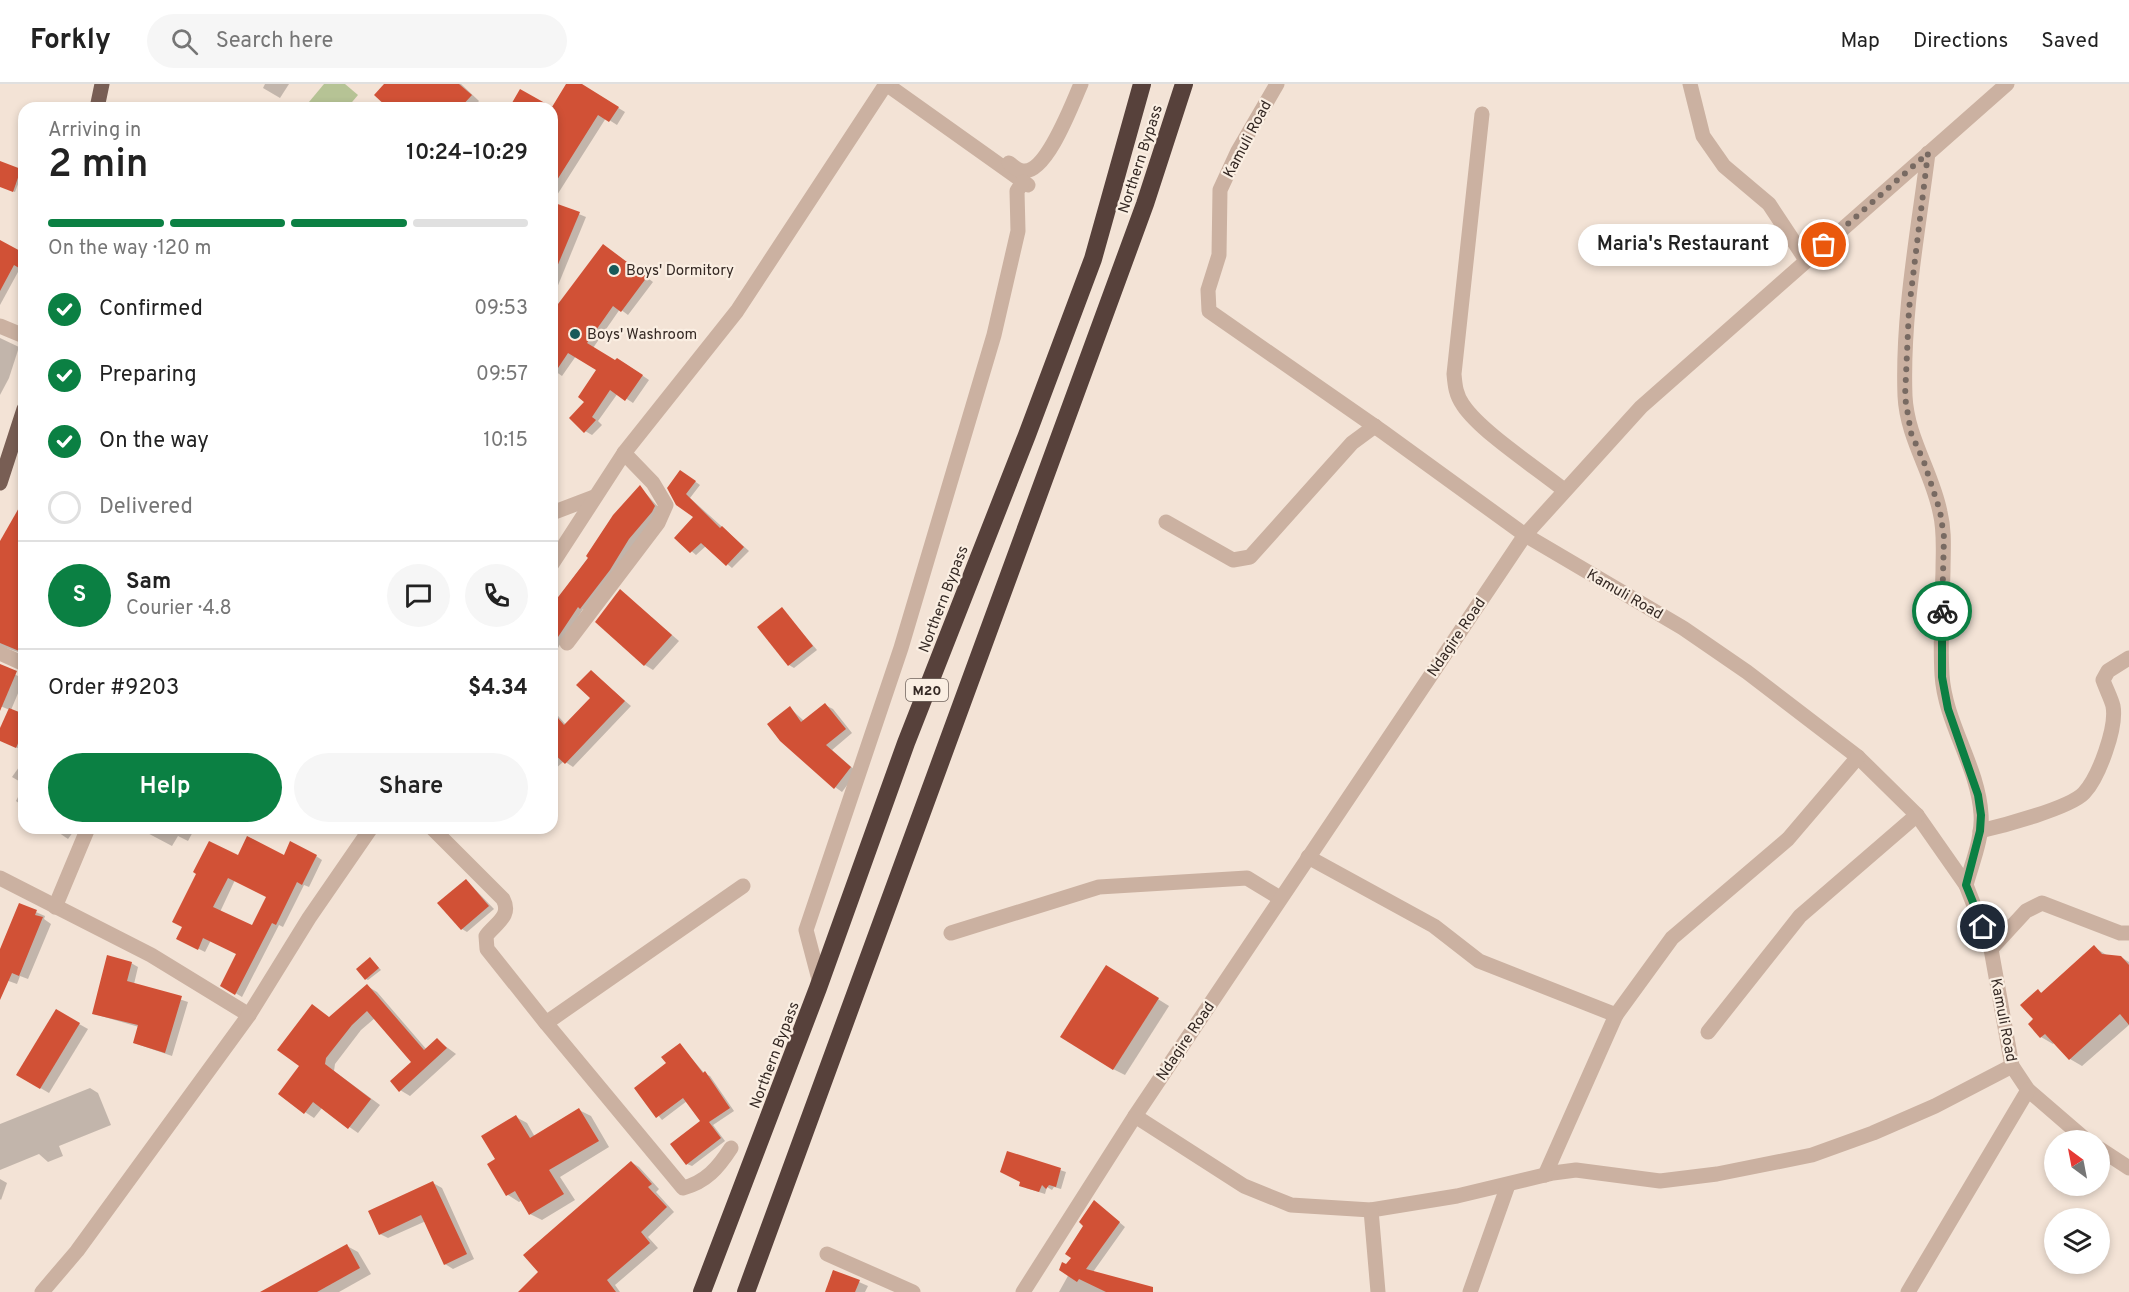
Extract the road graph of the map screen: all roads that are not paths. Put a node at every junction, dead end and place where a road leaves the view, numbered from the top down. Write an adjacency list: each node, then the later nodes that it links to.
1 (102, 84): 9 (main road)
2 (886, 84): 12 (street); 18 (street)
3 (1081, 84): 12 (street)
4 (1142, 84): 45 (highway, Northern Bypass / M20)
5 (1184, 84): 63 (highway, Northern Bypass / M20)
6 (1277, 84): 16 (street, Kamuli Road)
7 (1690, 84): 13 (street)
8 (2007, 84): 11 (street, Ndagire Road)
9 (98, 102)
10 (1482, 114): 20 (street)
11 (1928, 153): 13 (street, Ndagire Road); 32 (street)
12 (984, 154): 45 (street)
13 (1806, 260): 20 (street, Ndagire Road)
14 (0, 326): 15 (street)
15 (18, 334)
16 (1375, 426): 23 (street); 24 (street, Kamuli Road)
17 (18, 428): 19 (main road)
18 (624, 453): 21 (street); 26 (street)
19 (0, 483)
20 (1564, 490): 24 (street, Ndagire Road)
21 (594, 496): 22 (street); 25 (street)
22 (558, 511)
23 (1166, 522)
24 (1525, 535): 30 (street, Kamuli Road); 36 (street, Ndagire Road)
25 (558, 554)
26 (567, 643)
27 (0, 653): 29 (street)
28 (2129, 658): 32 (street)
29 (18, 661)
30 (1858, 757): 31 (street, Kamuli Road); 47 (street)
31 (1917, 815): 38 (street, Kamuli Road); 49 (street)
32 (1980, 831): 38 (street)
33 (85, 834): 41 (street)
34 (366, 834): 46 (street)
35 (438, 834): 48 (street)
36 (1308, 856): 40 (street, Ndagire Road); 47 (street)
37 (0, 878): 41 (street)
38 (1966, 885): 44 (street, Kamuli Road)
39 (743, 886): 48 (street)
40 (1280, 898): 42 (street); 52 (street, Ndagire Road)
41 (55, 907): 46 (street)
42 (951, 933)
43 (2129, 933): 44 (street)
44 (1991, 949): 50 (street, Kamuli Road)
45 (820, 983): 62 (highway, Northern Bypass / M20)
46 (249, 1015): 61 (street)
47 (1616, 1015): 57 (street)
48 (546, 1023): 54 (street)
49 (1708, 1032)
50 (2012, 1066): 51 (street, Kamuli Road); 57 (street)
51 (2028, 1090): 53 (street, Kamuli Road); 68 (street)
52 (1135, 1116): 59 (street); 65 (street, Ndagire Road)
53 (2074, 1130)
54 (730, 1148)
55 (2110, 1155): 56 (street)
56 (2129, 1167)
57 (1545, 1175): 58 (street)
58 (1508, 1185): 59 (street); 67 (street)
59 (1371, 1210): 66 (street)
60 (827, 1254): 64 (street)
61 (42, 1292)
62 (702, 1292)
63 (746, 1292)
64 (913, 1292)
65 (1023, 1292)
66 (1378, 1292)
67 (1470, 1292)
68 (1908, 1292)

